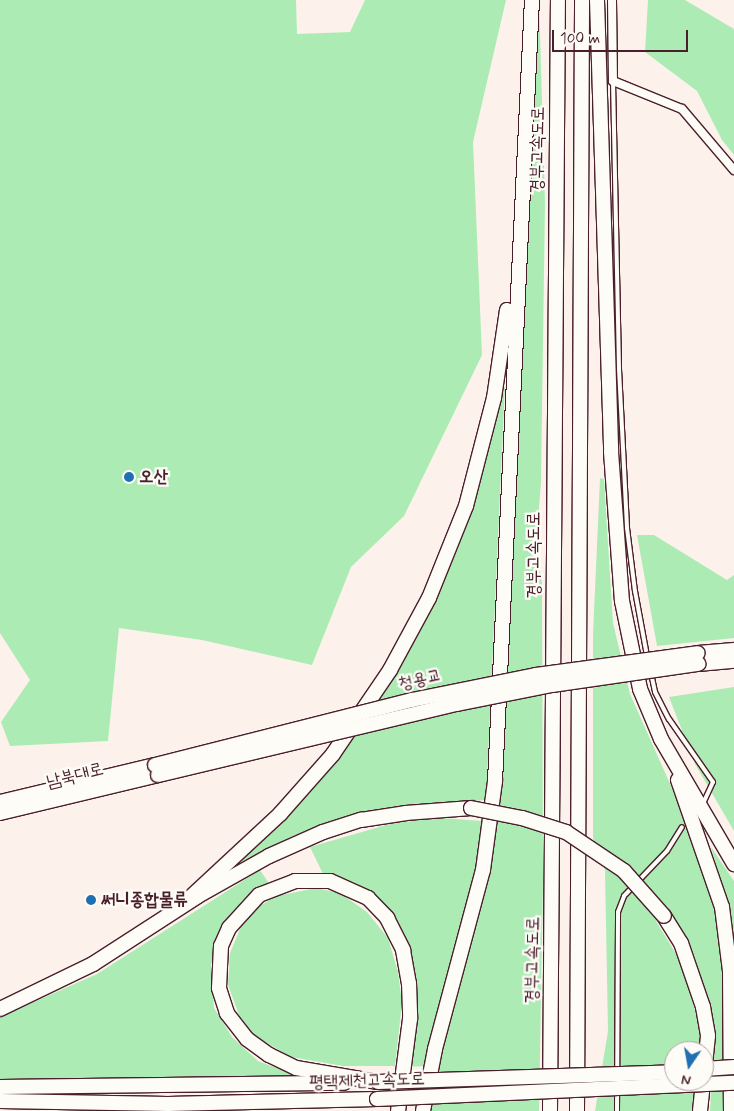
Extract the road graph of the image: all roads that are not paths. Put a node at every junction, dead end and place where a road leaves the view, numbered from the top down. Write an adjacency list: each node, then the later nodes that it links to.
1 (532, 0): 8 (highway)
2 (558, 0): 30 (highway, 경부고속도로)
3 (582, 0): 31 (highway)
4 (597, 0): 12 (highway)
5 (612, 0): 6 (street)
6 (613, 81): 7 (street); 14 (lane)
7 (734, 170)
8 (521, 195): 19 (highway); 29 (highway)
9 (734, 650): 10 (highway)
10 (698, 658): 11 (highway); 13 (highway, 청용교, bridge)
11 (734, 661)
12 (673, 762): 18 (highway); 34 (highway)
13 (156, 770): 15 (highway, 남북대로); 16 (highway, 남북대로)
14 (704, 801)
15 (0, 802)
16 (0, 813)
17 (682, 827): 32 (lane)
18 (734, 864)
19 (182, 905): 20 (highway); 33 (highway, bridge)
20 (0, 1009)
21 (734, 1067): 22 (highway, bridge)
22 (714, 1069)
23 (664, 1072): 24 (highway, 평택제천고속도로, bridge)
24 (378, 1082): 26 (highway, 평택제천고속도로); 28 (highway)
25 (734, 1083): 27 (highway, 평택제천고속도로, bridge)
26 (0, 1087)
27 (0, 1101)
28 (398, 1111)
29 (423, 1111)
30 (550, 1111)
31 (577, 1111)
32 (617, 1111)
33 (700, 1111)
34 (731, 1111)

